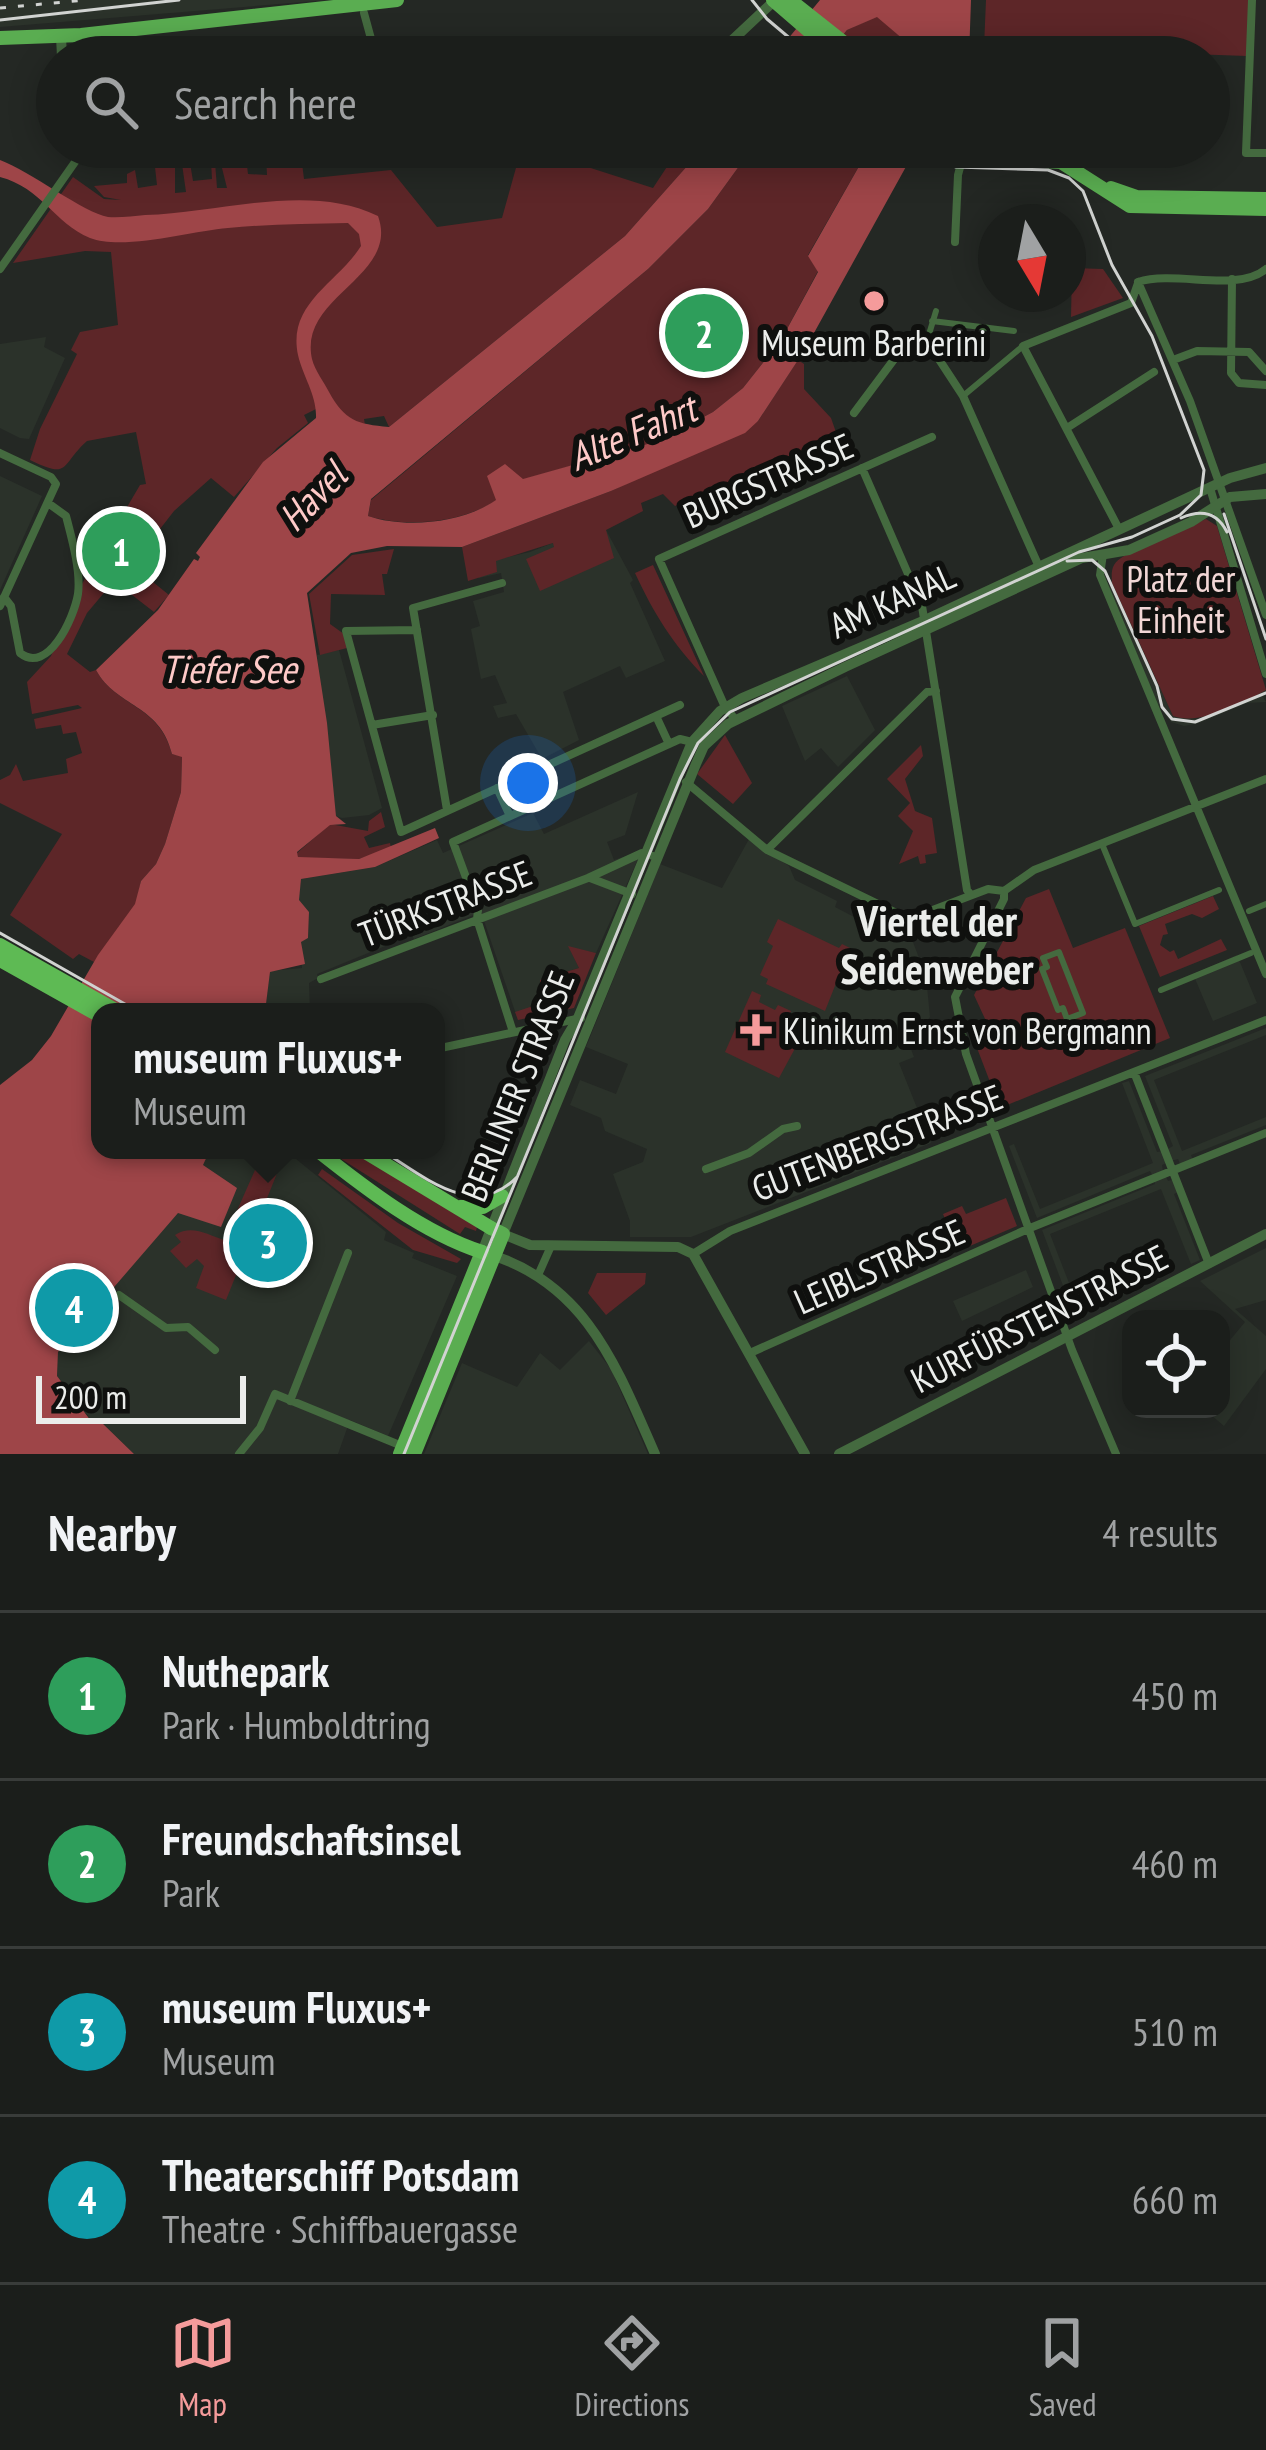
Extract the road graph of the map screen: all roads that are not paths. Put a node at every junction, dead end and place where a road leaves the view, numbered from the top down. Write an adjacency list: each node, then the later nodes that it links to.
1 (397, 0): 6 (main road)
2 (774, 0): 4 (main road); 8 (street)
3 (1252, 0): 13 (street)
4 (793, 8): 9 (main road); 10 (main road)
5 (364, 14): 7 (street)
6 (61, 36)
7 (370, 36)
8 (736, 36)
9 (819, 36)
10 (833, 36)
11 (36, 37): 12 (main road)
12 (0, 38)
13 (1266, 153)
14 (68, 168): 21 (street)
15 (959, 168): 20 (street)
16 (1074, 168): 19 (main road)
17 (1087, 168): 18 (main road)
18 (1266, 199)
19 (1266, 209)
20 (955, 242)
21 (0, 268)
22 (1266, 269): 23 (street)
23 (1232, 279): 24 (street); 30 (street)
24 (1138, 282): 29 (street); 33 (street)
25 (936, 311): 26 (street)
26 (932, 321): 27 (street); 28 (street)
27 (1014, 331)
28 (927, 341): 37 (street); 38 (street)
29 (1023, 346): 37 (street); 39 (street)
30 (1231, 351): 31 (street); 33 (street); 36 (street)
31 (1249, 352): 32 (street); 34 (street)
32 (1266, 352)
33 (1173, 360): 44 (street)
34 (1266, 371)
35 (1154, 373): 39 (street)
36 (1266, 385)
37 (963, 396): 50 (street)
38 (854, 413)
39 (1067, 428): 48 (street)
40 (932, 437): 42 (street, BURGSTRASSE)
41 (0, 453): 46 (street)
42 (862, 468): 54 (street); 59 (street, BURGSTRASSE)
43 (1262, 468): 44 (street, AM KANAL); 45 (street)
44 (1211, 488): 47 (street); 48 (street, AM KANAL)
45 (1263, 494): 47 (street, AM KANAL)
46 (49, 503): 52 (street); 52 (street)
47 (1220, 504): 49 (street, AM KANAL); 53 (street); 56 (street)
48 (1124, 530): 49 (street, AM KANAL); 50 (street, AM KANAL)
49 (1102, 554): 50 (street, AM KANAL); 69 (street)
50 (1041, 571): 54 (street, AM KANAL)
51 (502, 583): 55 (street)
52 (2, 602)
53 (1266, 615)
54 (926, 626): 57 (street); 59 (street, AM KANAL); 62 (street, AM KANAL)
55 (417, 630): 60 (street); 63 (street)
56 (1266, 674)
57 (936, 691): 73 (street); 80 (street)
58 (680, 705): 61 (street)
59 (725, 707): 62 (street, BURGSTRASSE); 65 (street, AM KANAL)
60 (433, 715): 63 (street); 70 (street)
61 (656, 716): 64 (street); 68 (street)
62 (736, 720): 65 (street, AM KANAL)
63 (372, 725): 70 (street)
64 (669, 744): 65 (street); 71 (street)
65 (698, 744): 67 (street, BERLINER STRASSE)
66 (1266, 778): 69 (street)
67 (682, 780): 73 (street); 74 (street, BERLINER STRASSE)
68 (497, 788): 70 (street); 71 (street)
69 (1198, 806): 72 (street); 82 (street)
70 (447, 810)
71 (510, 816): 83 (street)
72 (1102, 844): 77 (street); 78 (street)
73 (767, 850): 80 (street)
74 (652, 855): 75 (street, TÜRKSTRASSE); 76 (street, BERLINER STRASSE); 79 (street, BERLINER STRASSE)
75 (588, 878): 79 (street, TÜRKSTRASSE); 83 (street, TÜRKSTRASSE)
76 (644, 889): 79 (street); 94 (street, BERLINER STRASSE)
77 (1219, 890)
78 (1004, 891): 80 (street); 100 (street)
79 (629, 894): 94 (street, BERLINER STRASSE)
80 (971, 895)
81 (1266, 904): 82 (street)
82 (1245, 912): 87 (street)
83 (477, 919): 88 (street, TÜRKSTRASSE); 96 (street)
84 (0, 945): 89 (highway)
85 (1251, 953): 90 (street)
86 (0, 960): 89 (highway)
87 (1266, 974)
88 (321, 979)
89 (64, 989): 91 (highway); 92 (highway)
90 (1161, 990)
91 (97, 1003)
92 (91, 1009)
93 (1082, 1010): 93 (street)
94 (583, 1018): 96 (street); 106 (street, BERLINER STRASSE); 109 (street, BERLINER STRASSE)
95 (1266, 1020): 98 (street, GUTENBERGSTRASSE)
96 (513, 1032): 97 (street)
97 (445, 1047)
98 (1134, 1072): 100 (street, GUTENBERGSTRASSE); 105 (street)
99 (797, 1126): 104 (street)
100 (994, 1128): 108 (street); 113 (street, GUTENBERGSTRASSE)
101 (1266, 1132): 105 (street, LEIBLSTRASSE)
102 (330, 1159): 114 (highway)
103 (377, 1159): 107 (highway)
104 (706, 1169)
105 (1173, 1170): 108 (street, LEIBLSTRASSE); 115 (street)
106 (502, 1196): 107 (highway); 109 (street, BERLINER STRASSE)
107 (454, 1207): 109 (highway)
108 (1030, 1228): 118 (street); 120 (street, LEIBLSTRASSE)
109 (497, 1231): 111 (street); 114 (main road, BERLINER STRASSE)
110 (1266, 1234): 115 (street, KURFÜRSTENSTRASSE)
111 (551, 1246): 113 (street); 116 (street)
112 (348, 1253): 121 (street)
113 (693, 1253): 120 (street)
114 (489, 1254): 116 (street); 122 (main road, BERLINER STRASSE)
115 (1209, 1264): 118 (street, KURFÜRSTENSTRASSE)
116 (539, 1273): 124 (street)
117 (119, 1295): 119 (street)
118 (1069, 1337): 126 (street, KURFÜRSTENSTRASSE); 127 (street)
119 (215, 1349)
120 (750, 1353): 125 (street)
121 (290, 1401): 122 (street); 123 (street)
122 (406, 1451)
123 (239, 1454)
124 (655, 1454)
125 (805, 1454)
126 (839, 1454)
127 (1116, 1454)

